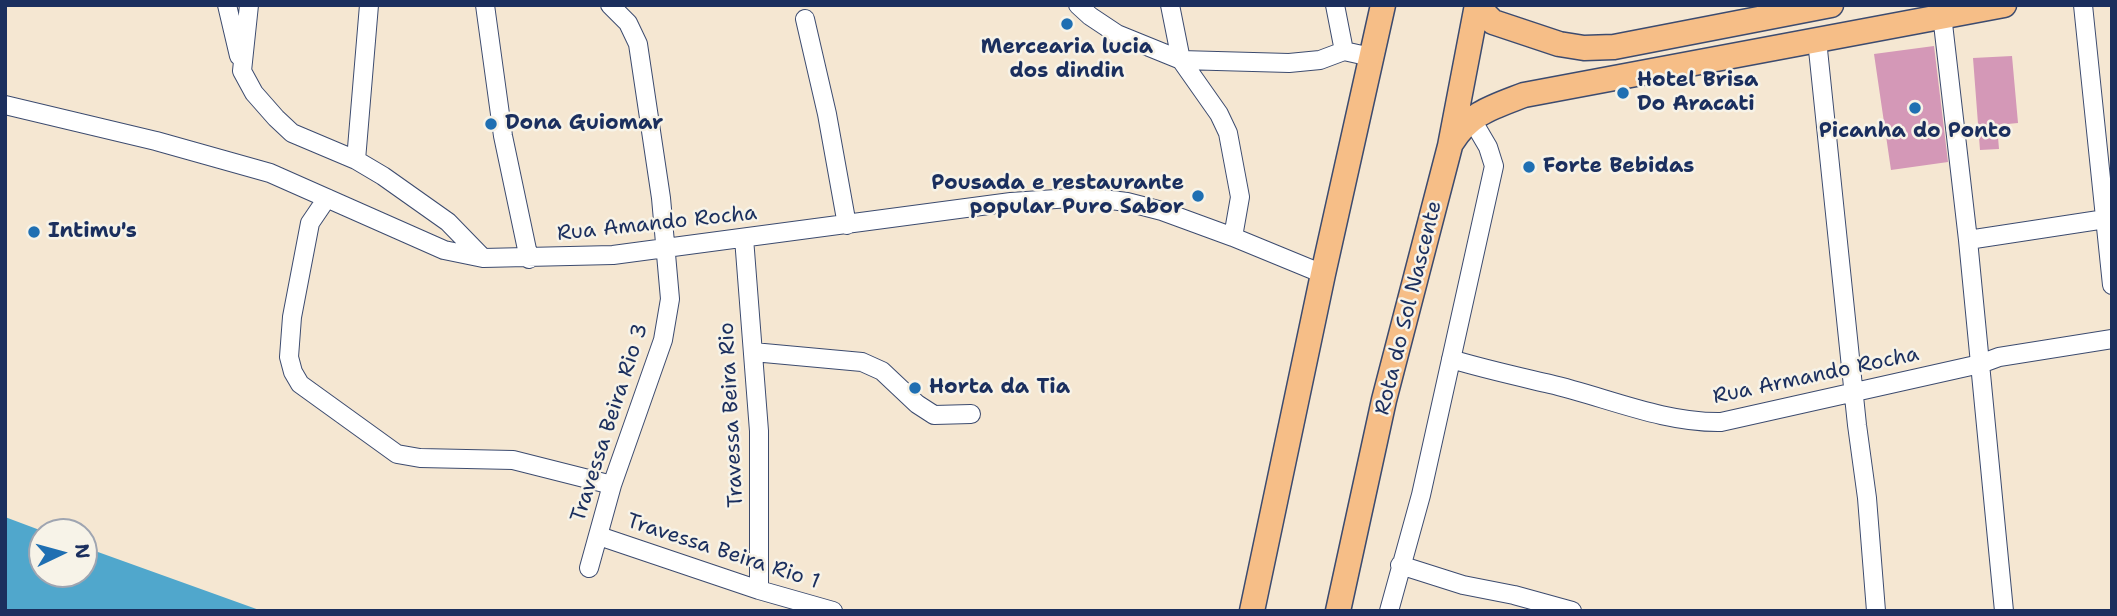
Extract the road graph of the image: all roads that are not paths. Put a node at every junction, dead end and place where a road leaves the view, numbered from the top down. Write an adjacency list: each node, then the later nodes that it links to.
1 (227, 5): 20 (street)
2 (249, 5): 20 (street)
3 (369, 5): 24 (street)
4 (485, 5): 33 (street)
5 (610, 5): 31 (street, Travessa Beira Rio 3)
6 (1078, 5): 19 (street)
7 (1170, 5): 19 (street)
8 (1335, 5): 17 (street)
9 (1383, 5): 18 (highway)
10 (1831, 5): 13 (highway)
11 (2004, 5): 14 (highway)
12 (2083, 5): 26 (street)
13 (1477, 6): 23 (highway, Rota do Sol Nascente)
14 (1942, 15): 16 (highway); 30 (street)
15 (804, 19): 27 (street)
16 (1817, 40): 22 (highway); 40 (street)
17 (1344, 51): 18 (street); 19 (street)
18 (1371, 57): 34 (highway)
19 (1181, 60): 29 (street)
20 (242, 71): 24 (street)
21 (5, 105): 25 (street, Rua Amando Rocha)
22 (1471, 118): 23 (highway); 38 (street)
23 (1450, 146): 49 (highway, Rota do Sol Nascente)
24 (356, 160): 32 (street)
25 (327, 198): 32 (street, Rua Amando Rocha); 42 (street)
26 (2108, 218): 30 (street); 35 (street)
27 (847, 225): 28 (street, Rua Amando Rocha); 29 (street, Rua Amando Rocha)
28 (744, 237): 31 (street, Rua Amando Rocha); 37 (street, Travessa Beira Rio)
29 (1233, 237): 34 (street, Rua Amando Rocha)
30 (1968, 240): 39 (street)
31 (665, 249): 33 (street, Rua Amando Rocha); 42 (street, Travessa Beira Rio 3)
32 (483, 258): 33 (street, Rua Amando Rocha)
33 (529, 259)
34 (1323, 274): 48 (highway)
35 (2112, 285)
36 (2112, 339): 39 (street, Rua Armando Rocha)
37 (753, 352): 41 (street); 46 (street, Travessa Beira Rio)
38 (1451, 359): 40 (street, Rua Armando Rocha); 44 (street)
39 (1980, 364): 40 (street, Rua Armando Rocha); 53 (street)
40 (1854, 391): 52 (street)
41 (971, 414)
42 (612, 485): 43 (street, Travessa Beira Rio 3)
43 (599, 536): 45 (street, Travessa Beira Rio 3); 46 (street, Travessa Beira Rio 1)
44 (1400, 565): 50 (street); 51 (street)
45 (589, 568)
46 (759, 590): 47 (street, Travessa Beira Rio 1)
47 (833, 611)
48 (1251, 611)
49 (1338, 611)
50 (1389, 611)
51 (1572, 611)
52 (1876, 611)
53 (2004, 611)

